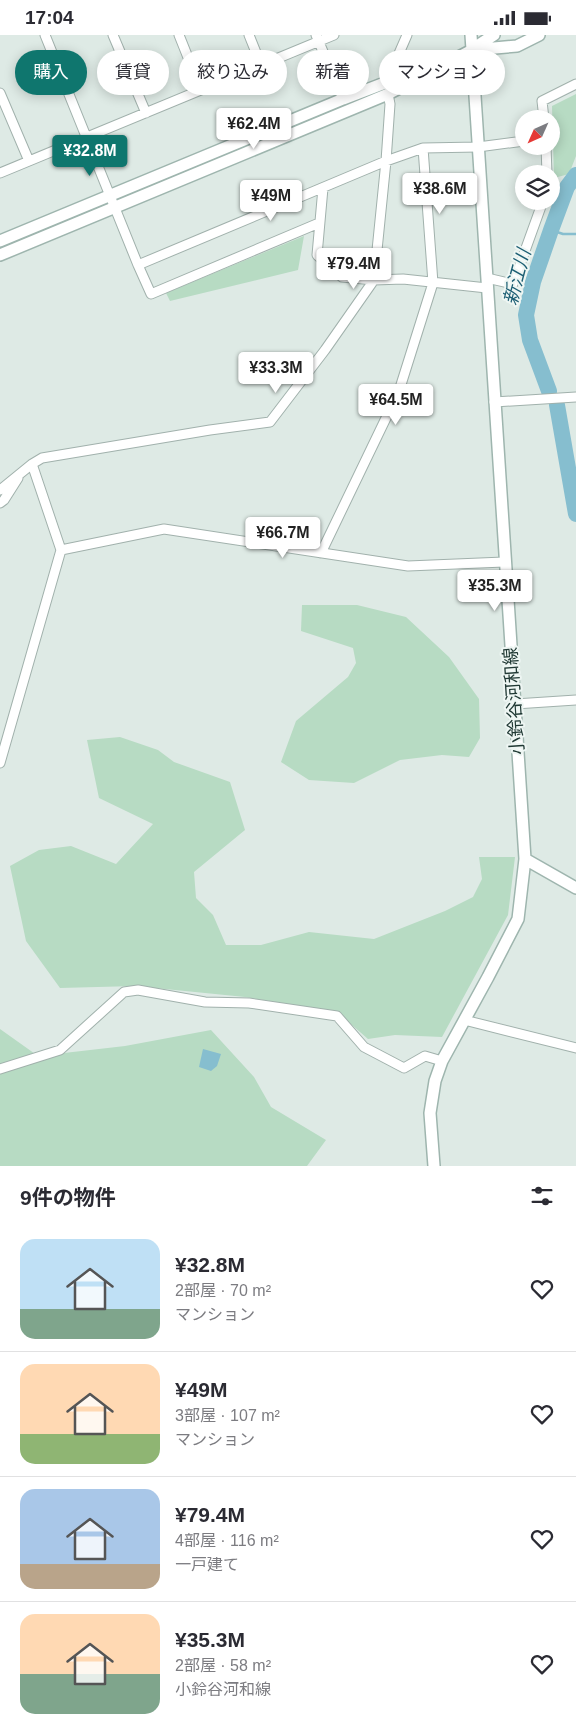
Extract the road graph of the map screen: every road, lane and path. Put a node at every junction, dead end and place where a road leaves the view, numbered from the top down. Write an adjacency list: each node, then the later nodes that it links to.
1 (45, 35): 27 (street)
2 (113, 35): 26 (street)
3 (179, 35): 11 (street)
4 (249, 35): 12 (street)
5 (334, 35): 10 (street)
6 (407, 35): 13 (street)
7 (470, 35): 14 (street, 小鈴谷河和線)
8 (494, 35): 14 (street)
9 (539, 35): 14 (street)
10 (317, 38): 15 (street); 23 (street)
11 (185, 50)
12 (256, 50)
13 (400, 50)
14 (472, 50)
15 (287, 53)
16 (379, 84): 23 (street)
17 (576, 84): 25 (street)
18 (0, 93): 24 (street)
19 (189, 95): 26 (street)
20 (386, 95): 36 (street)
21 (388, 95): 32 (street)
22 (475, 95): 29 (street, 小鈴谷河和線)
23 (343, 99): 35 (street)
24 (3, 109): 31 (street)
25 (543, 110)
26 (146, 113): 27 (street)
27 (86, 137): 31 (street); 35 (street)
28 (515, 142): 29 (street)
29 (478, 147): 30 (street); 44 (street, 小鈴谷河和線)
30 (423, 148): 32 (street); 43 (street)
31 (29, 161): 33 (street)
32 (386, 161): 34 (street); 42 (street)
33 (0, 173)
34 (323, 188): 38 (street); 41 (street)
35 (110, 195): 36 (street); 39 (street)
36 (115, 208): 40 (street); 41 (street)
37 (540, 210): 44 (street)
38 (320, 223): 41 (street); 42 (street)
39 (0, 241)
40 (0, 255)
41 (138, 265)
42 (374, 280): 43 (street); 47 (street)
43 (433, 283): 44 (street); 52 (street)
44 (487, 283): 46 (street, 小鈴谷河和線)
45 (576, 397): 46 (street)
46 (494, 402): 53 (street, 小鈴谷河和線)
47 (32, 464): 48 (street); 51 (street)
48 (24, 470): 49 (street); 50 (street)
49 (0, 490)
50 (0, 503)
51 (61, 550): 52 (street); 56 (street)
52 (321, 553): 53 (street)
53 (504, 561): 55 (street, 小鈴谷河和線)
54 (576, 700): 55 (street)
55 (515, 704): 57 (street, 小鈴谷河和線)
56 (0, 763)
57 (524, 859): 58 (street); 59 (street, 小鈴谷河和線)
58 (576, 888)
59 (464, 1019): 60 (street); 61 (street, 小鈴谷河和線)
60 (576, 1048)
61 (442, 1061): 62 (street); 63 (street, 小鈴谷河和線)
62 (0, 1069)
63 (434, 1166)

